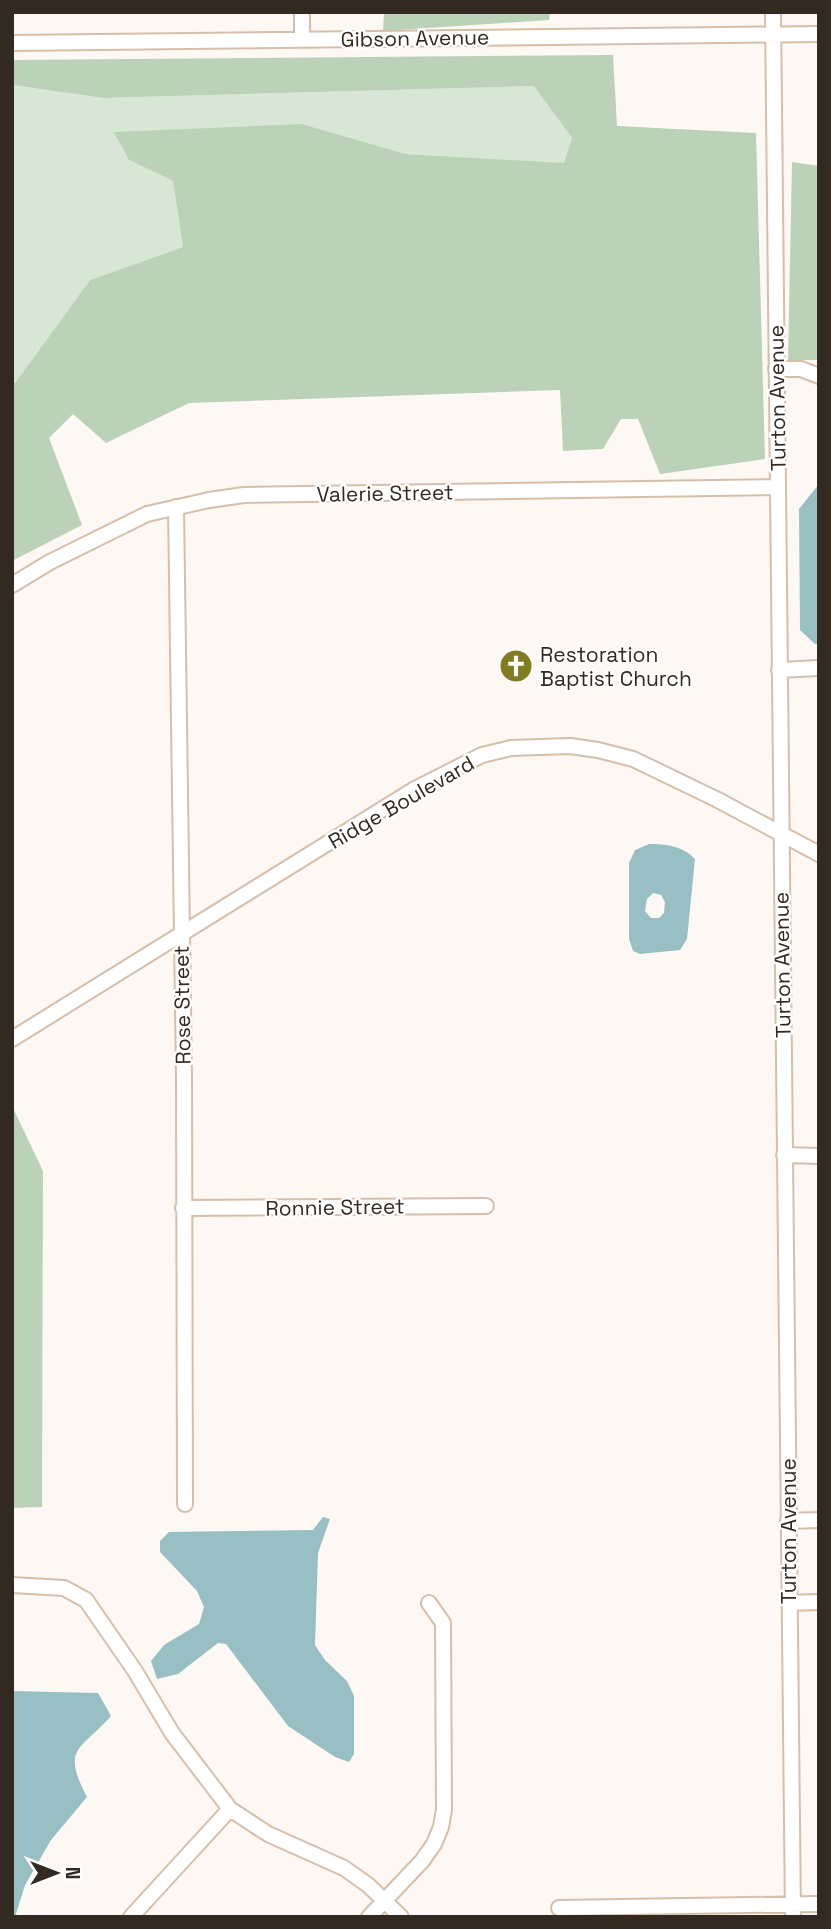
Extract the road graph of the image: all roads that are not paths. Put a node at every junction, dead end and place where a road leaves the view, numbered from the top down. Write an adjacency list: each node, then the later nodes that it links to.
1 (302, 12): 5 (street)
2 (773, 12): 3 (street, Turton Avenue)
3 (773, 34): 4 (street, Gibson Avenue); 5 (street, Gibson Avenue); 7 (street, Turton Avenue)
4 (819, 34)
5 (302, 39): 6 (street, Gibson Avenue)
6 (12, 43)
7 (776, 369): 8 (street); 9 (street, Turton Avenue)
8 (819, 376)
9 (778, 487): 10 (street, Valerie Street); 13 (street, Turton Avenue)
10 (176, 507): 11 (street, Valerie Street); 16 (street, Rose Street)
11 (12, 585)
12 (819, 668): 13 (street)
13 (779, 670): 14 (street, Turton Avenue)
14 (780, 834): 15 (street, Ridge Boulevard); 16 (street, Ridge Boulevard); 18 (street, Turton Avenue)
15 (819, 854)
16 (180, 935): 17 (street, Ridge Boulevard); 21 (street, Rose Street)
17 (12, 1039)
18 (784, 1155): 19 (street); 24 (street, Turton Avenue)
19 (819, 1156)
20 (486, 1206): 21 (street, Ronnie Street)
21 (183, 1208): 22 (street, Rose Street)
22 (185, 1504)
23 (819, 1520): 24 (street)
24 (788, 1521): 28 (street, Turton Avenue)
25 (12, 1585): 29 (street)
26 (819, 1602): 28 (street)
27 (429, 1603): 30 (street)
28 (789, 1603): 33 (street, Turton Avenue)
29 (230, 1809): 30 (street); 34 (street)
30 (384, 1901): 35 (street); 36 (street)
31 (819, 1904): 33 (street)
32 (559, 1908): 33 (street)
33 (793, 1911)
34 (131, 1917)
35 (369, 1917)
36 (401, 1917)

